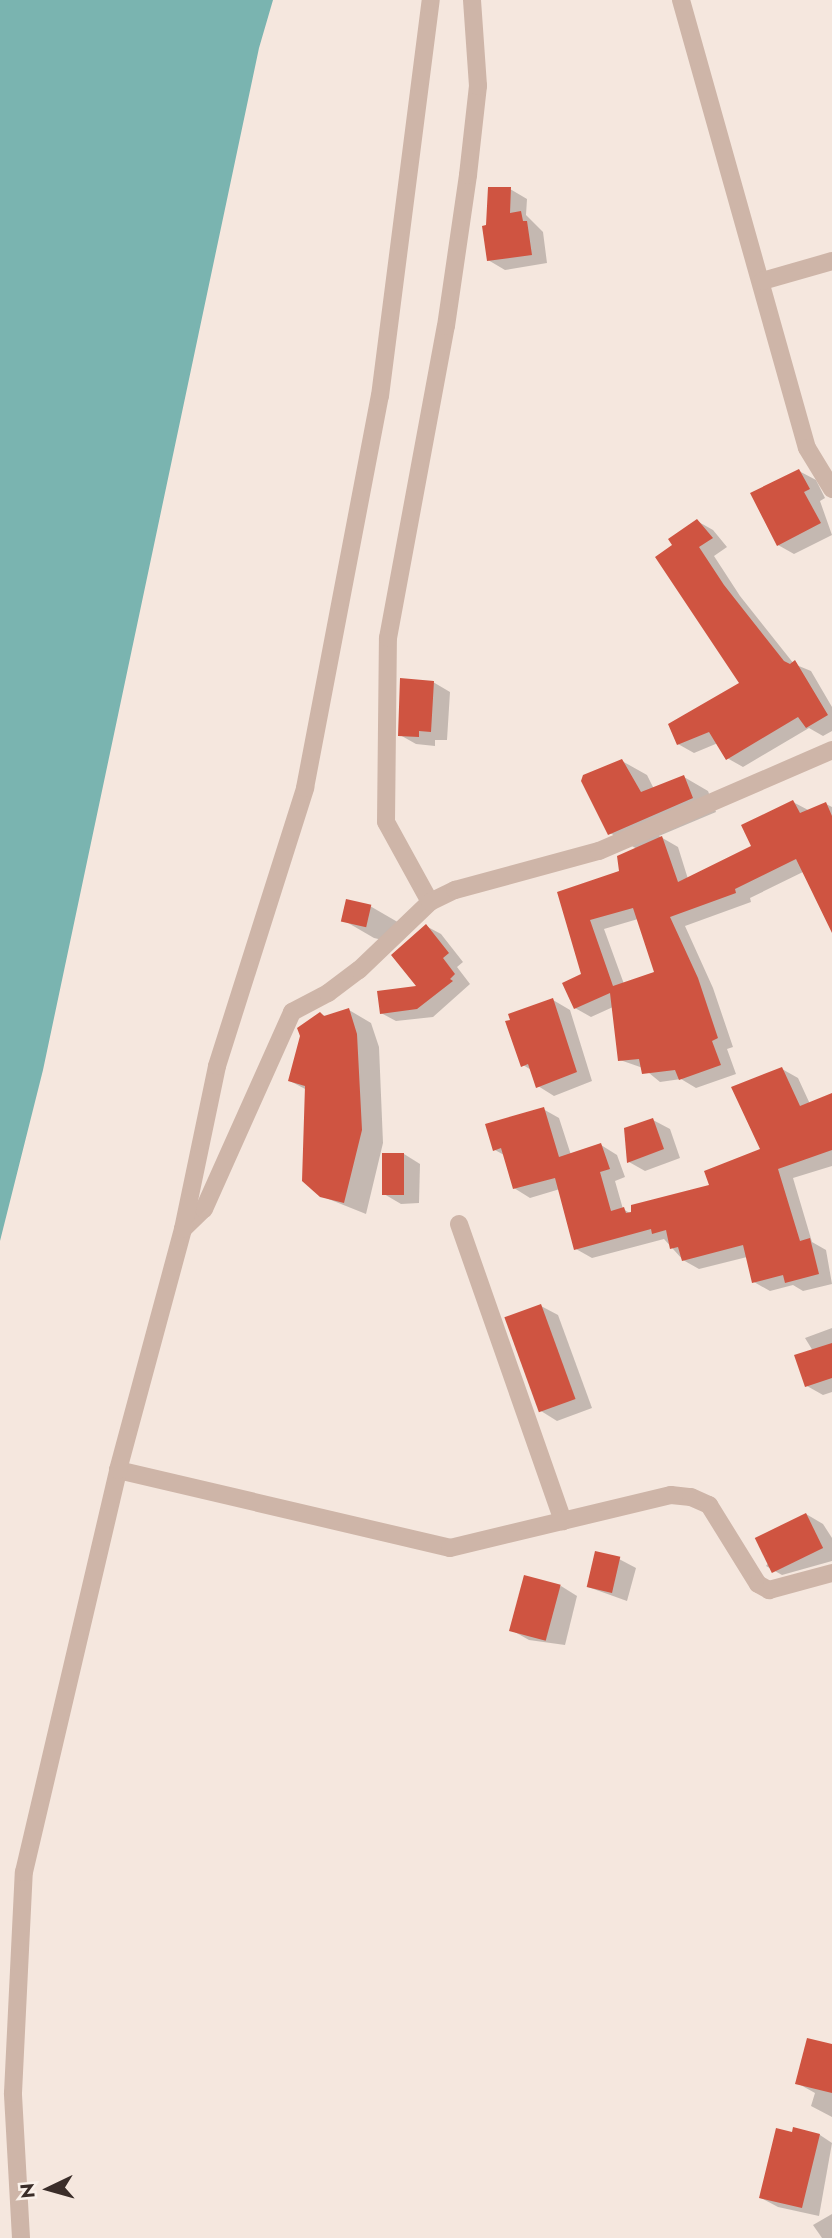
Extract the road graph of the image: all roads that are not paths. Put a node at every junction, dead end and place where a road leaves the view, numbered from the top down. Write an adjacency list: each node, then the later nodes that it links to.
1 (431, 0): 10 (street)
2 (472, 0): 8 (street)
3 (681, 0): 5 (street)
4 (832, 261): 5 (street)
5 (762, 281): 6 (street)
6 (832, 489)
7 (832, 750): 8 (street)
8 (430, 902): 10 (street)
9 (459, 1224): 12 (street)
10 (183, 1229): 11 (street)
11 (118, 1470): 12 (street); 14 (street)
12 (563, 1521): 13 (street)
13 (832, 1573)
14 (22, 2238)

